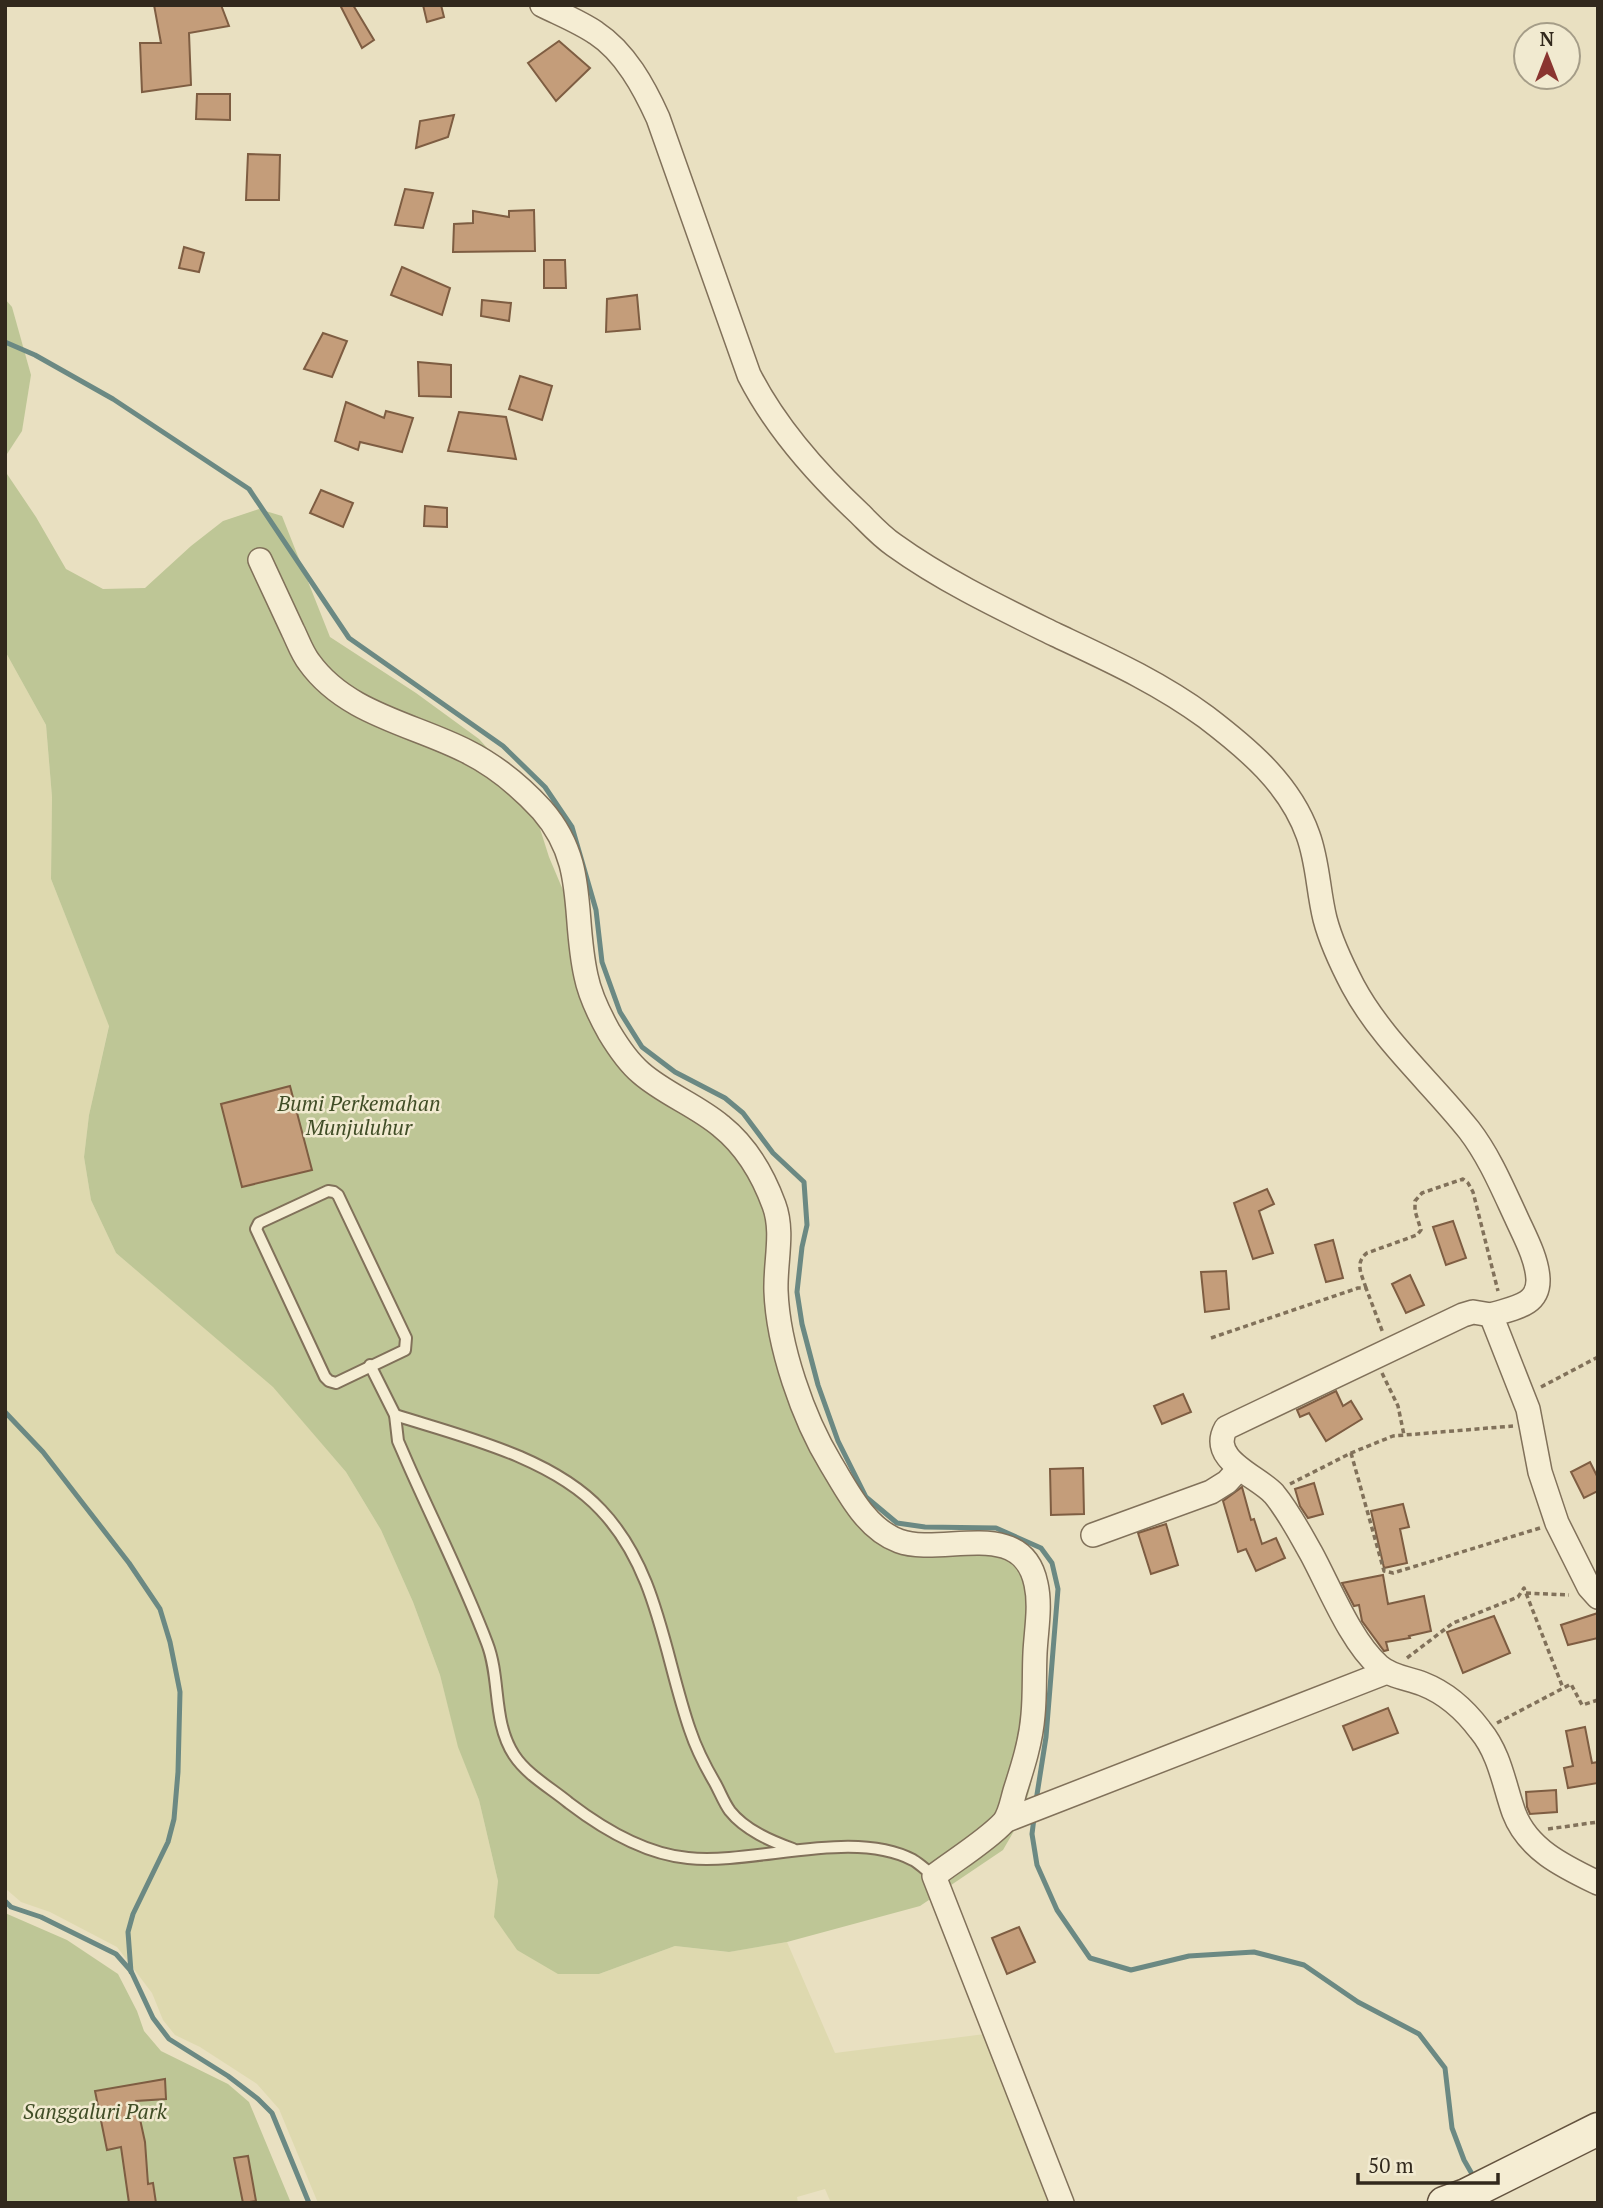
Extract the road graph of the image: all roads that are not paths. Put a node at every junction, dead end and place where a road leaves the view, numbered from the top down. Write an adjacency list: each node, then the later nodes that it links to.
1 (542, 5): 3 (street)
2 (260, 560): 10 (street)
3 (1491, 1315): 6 (street); 8 (street)
4 (370, 1365): 4 (lane); 5 (lane)
5 (394, 1415): 11 (lane); 11 (lane)
6 (1238, 1470): 7 (street); 9 (street)
7 (1093, 1535)
8 (1597, 1597)
9 (1387, 1672): 10 (street); 13 (street)
10 (1021, 1814): 12 (street)
11 (797, 1850): 12 (lane)
12 (934, 1876): 15 (street)
13 (1598, 1883)
14 (1598, 2129): 16 (street)
15 (1062, 2203)
16 (1444, 2203)

